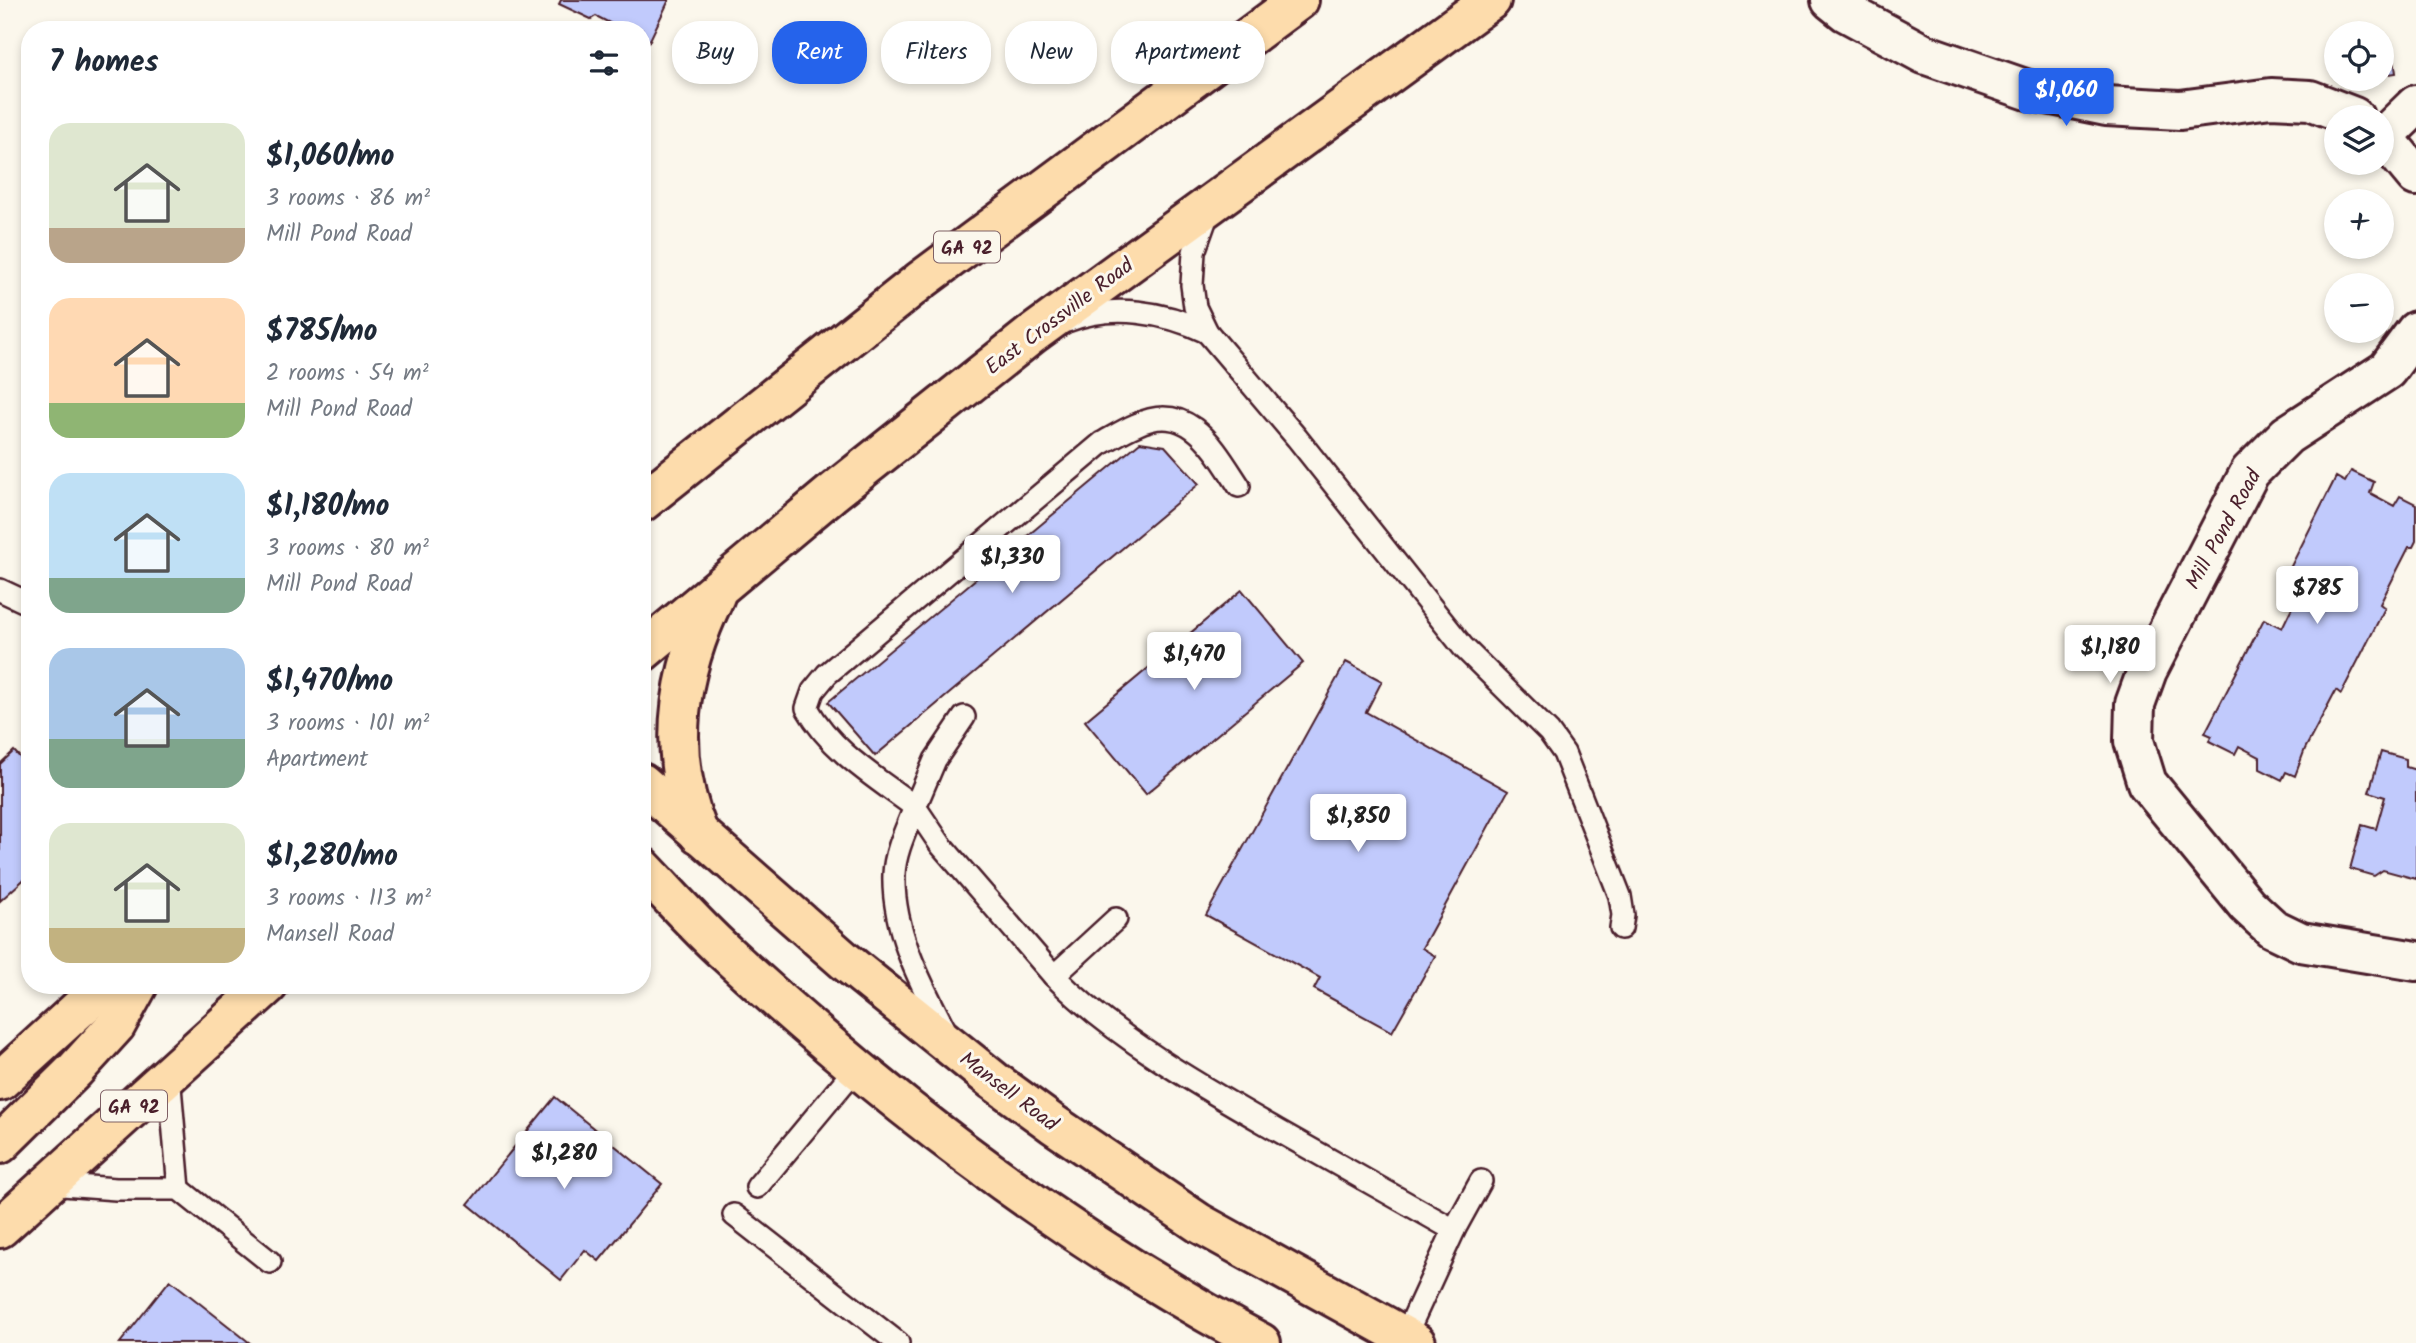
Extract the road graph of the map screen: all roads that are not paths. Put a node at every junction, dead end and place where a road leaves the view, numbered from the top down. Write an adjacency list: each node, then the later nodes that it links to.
1 (1299, 0): 14 (main road, GA 92)
2 (1491, 0): 9 (main road, East Crossville Road)
3 (1831, 0): 5 (street)
4 (2416, 105): 6 (street)
5 (2324, 107)
6 (2394, 118)
7 (2394, 152): 8 (street)
8 (2416, 176)
9 (1212, 203): 11 (lane); 12 (main road, East Crossville Road)
10 (2416, 331): 26 (street, Mill Pond Road)
11 (1207, 332): 12 (lane); 25 (lane)
12 (1031, 335): 15 (main road, East Crossville Road)
13 (1239, 486): 21 (lane)
14 (651, 495)
15 (719, 588): 18 (main road, East Crossville Road); 22 (main road)
16 (0, 590): 17 (lane)
17 (21, 600)
18 (651, 645)
19 (964, 718): 21 (lane)
20 (651, 791): 22 (main road, Mansell Road)
21 (915, 807): 27 (lane); 31 (lane)
22 (700, 836): 31 (main road, Mansell Road)
23 (651, 876): 32 (main road)
24 (1116, 919): 27 (lane)
25 (1621, 928)
26 (2416, 961)
27 (1054, 976): 42 (lane)
28 (95, 994): 34 (main road)
29 (133, 994): 35 (main road)
30 (258, 994): 33 (main road, GA 92)
31 (955, 1049): 44 (main road, Mansell Road)
32 (856, 1068): 38 (lane); 46 (main road)
33 (169, 1075): 37 (main road, GA 92); 39 (lane)
34 (0, 1081)
35 (0, 1144)
36 (1481, 1181): 42 (lane)
37 (49, 1184): 39 (lane); 41 (main road, GA 92)
38 (757, 1187)
39 (179, 1189): 43 (lane)
40 (734, 1215): 45 (lane)
41 (0, 1228)
42 (1454, 1230): 44 (lane)
43 (270, 1262)
44 (1408, 1341)
45 (898, 1343)
46 (1261, 1343)

